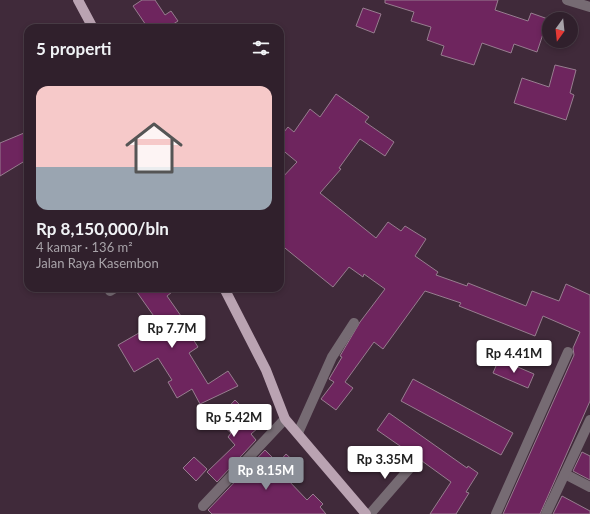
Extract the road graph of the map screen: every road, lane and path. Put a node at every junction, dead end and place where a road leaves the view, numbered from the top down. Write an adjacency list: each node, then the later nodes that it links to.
1 (78, 0): 4 (main road)
2 (567, 0): 3 (street)
3 (590, 7)
4 (91, 24)
5 (226, 292): 8 (main road)
6 (354, 323): 10 (street)
7 (568, 352): 17 (street)
8 (286, 419): 10 (main road); 14 (street)
9 (590, 420): 12 (street)
10 (298, 433): 15 (main road)
11 (416, 461): 16 (street)
12 (565, 474): 13 (street); 18 (street)
13 (590, 487)
14 (203, 506)
15 (366, 514)
16 (370, 514)
17 (496, 514)
18 (546, 514)

